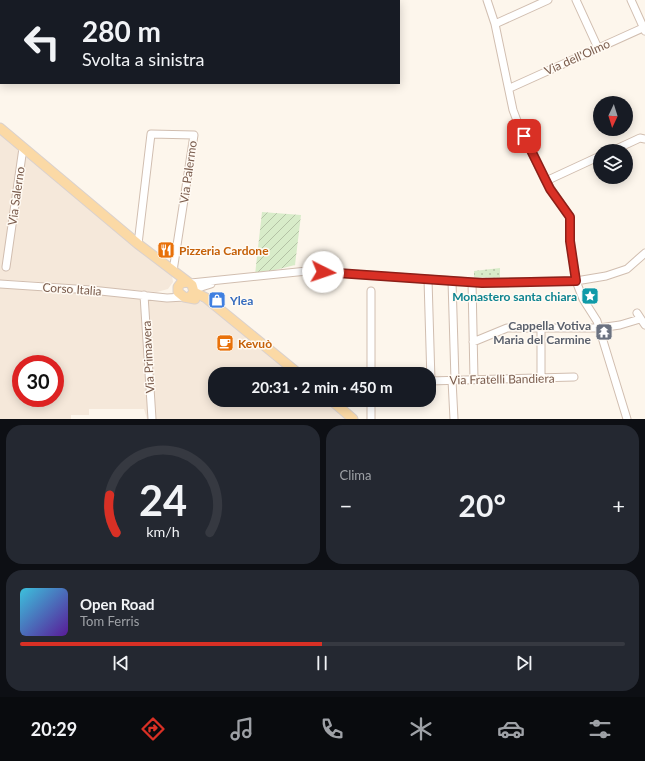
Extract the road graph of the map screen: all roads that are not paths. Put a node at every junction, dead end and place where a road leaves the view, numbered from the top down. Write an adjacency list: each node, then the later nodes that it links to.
1 (487, 0): 5 (street)
2 (548, 0): 5 (street)
3 (576, 0): 7 (street)
4 (631, 0): 6 (street)
5 (495, 24): 8 (street)
6 (644, 29): 7 (street, Via dell'Olmo)
7 (598, 48): 8 (street, Via dell'Olmo)
8 (510, 88): 14 (street)
9 (1, 129): 12 (main road)
10 (645, 139): 11 (street)
11 (627, 144)
12 (23, 148): 15 (main road); 17 (street, Via Salerno)
13 (593, 159): 14 (street)
14 (546, 181): 22 (street)
15 (138, 244): 18 (main road); 18 (street, Via Palermo)
16 (645, 253): 22 (street)
17 (6, 267)
18 (173, 271): 25 (main road); 27 (main road)
19 (428, 279): 20 (street); 21 (street); 38 (street)
20 (221, 281): 26 (street); 27 (street)
21 (452, 281): 23 (street); 43 (street)
22 (576, 281): 23 (street); 34 (street)
23 (472, 282): 35 (street)
24 (0, 284): 29 (street, Corso Italia)
25 (178, 286): 27 (main road); 27 (main road); 29 (street)
26 (206, 287): 27 (street); 30 (street)
27 (190, 290): 29 (street); 30 (main road); 31 (main road)
28 (371, 291): 37 (street)
29 (144, 295): 46 (street, Via Primavera)
30 (206, 298): 31 (main road)
31 (218, 308): 36 (main road)
32 (645, 325): 34 (street)
33 (541, 327): 34 (street); 35 (street); 39 (street)
34 (599, 328): 50 (street)
35 (473, 342): 41 (street)
36 (290, 367)
37 (371, 367)
38 (430, 367)
39 (541, 377): 40 (street, Via Fratelli Bandiera); 41 (street, Via Fratelli Bandiera)
40 (574, 377)
41 (474, 379): 43 (street, Via Fratelli Bandiera)
42 (436, 380): 43 (street, Via Fratelli Bandiera)
43 (454, 380): 49 (street)
44 (339, 407): 47 (main road)
45 (371, 407): 48 (street)
46 (152, 419)
47 (353, 419)
48 (371, 419)
49 (454, 419)
50 (627, 419)

